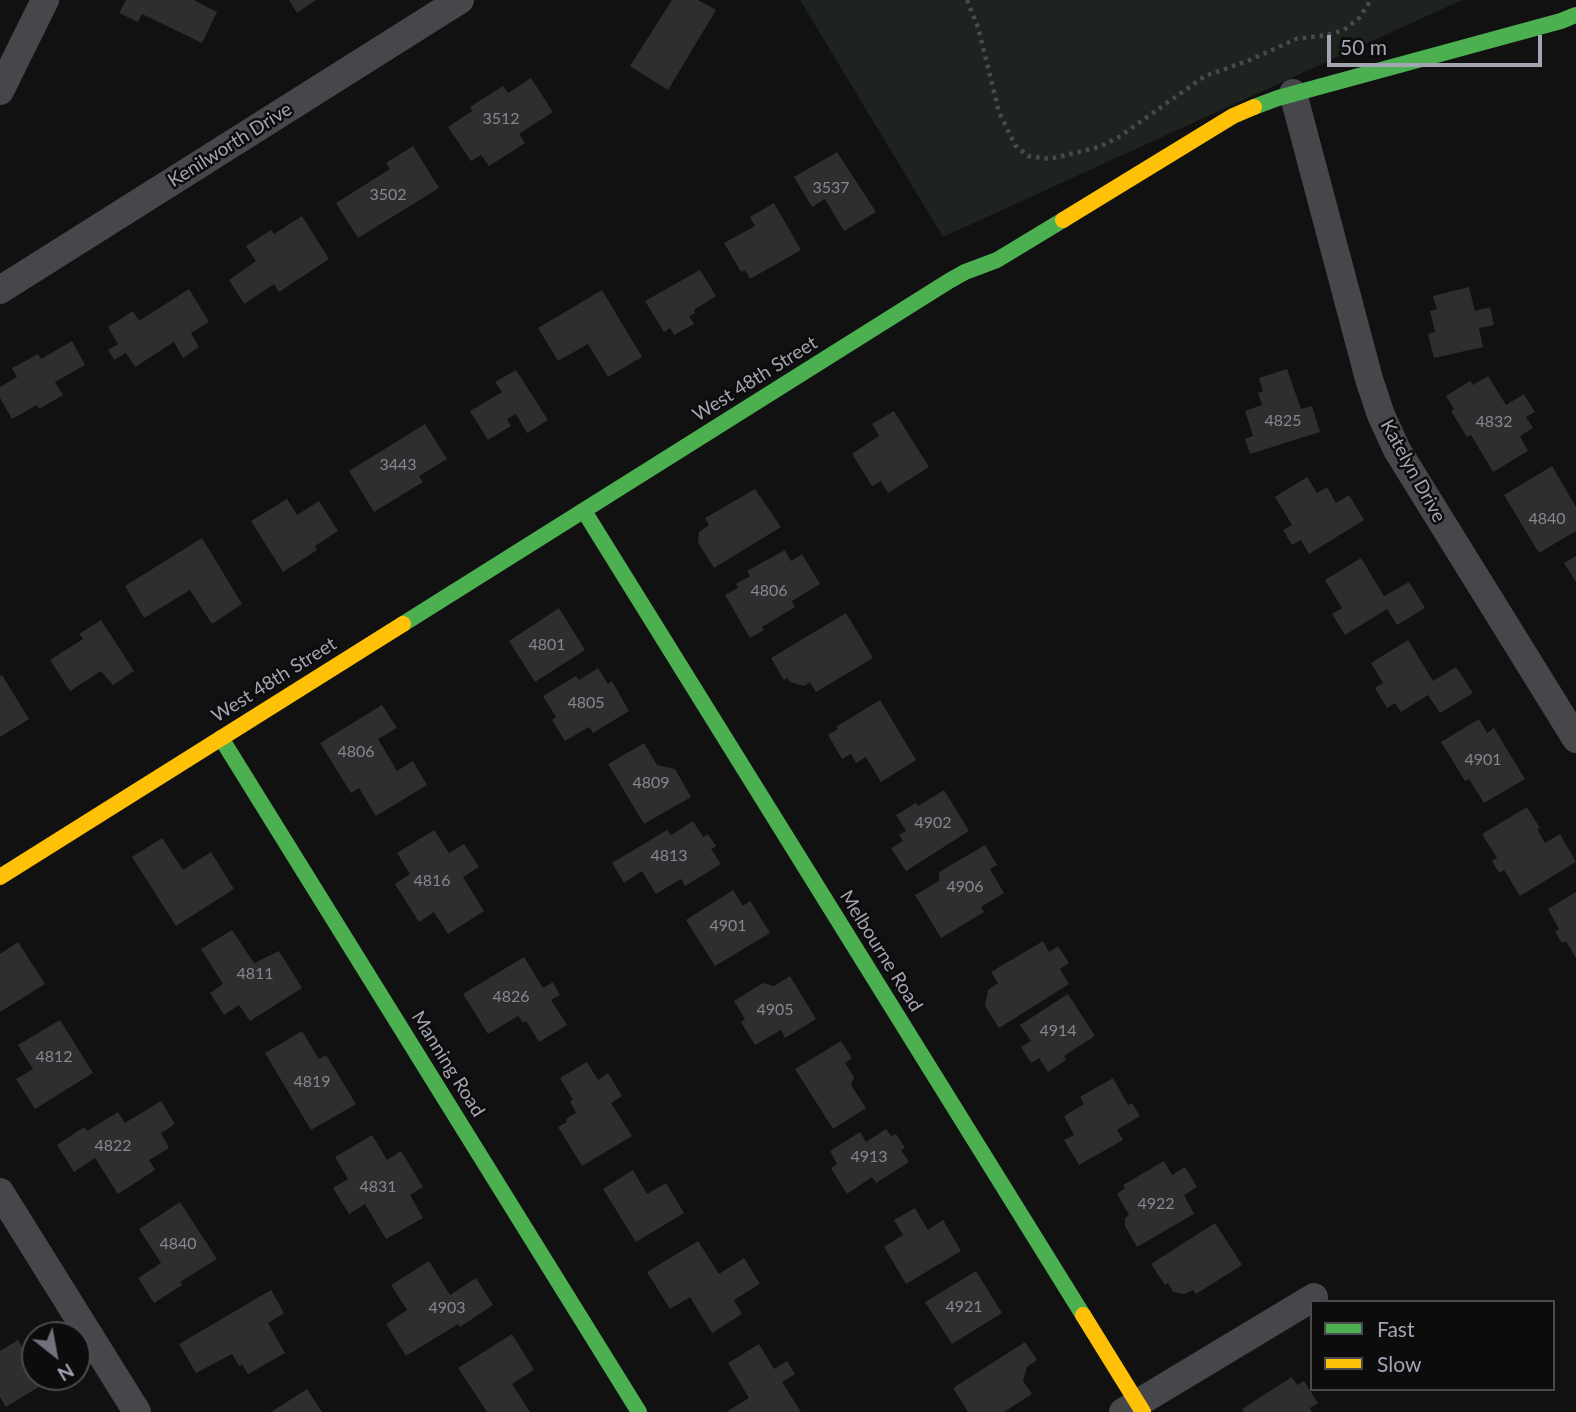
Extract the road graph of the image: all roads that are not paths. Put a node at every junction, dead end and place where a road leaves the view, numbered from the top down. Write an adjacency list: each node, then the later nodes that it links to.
1 (45, 0): 4 (street)
2 (460, 0): 6 (street, Kenilworth Drive)
3 (1576, 15): 5 (street, West 48th Street)
4 (0, 90)
5 (1293, 93): 7 (street, West 48th Street); 9 (street, Katelyn Drive)
6 (0, 290)
7 (584, 511): 8 (street, West 48th Street); 13 (street, Melbourne Road)
8 (221, 737): 10 (street, West 48th Street); 15 (street, Manning Road)
9 (1576, 739)
10 (0, 877)
11 (0, 1192): 14 (street)
12 (1314, 1297): 13 (street)
13 (1134, 1409)
14 (137, 1412)
15 (639, 1412)

